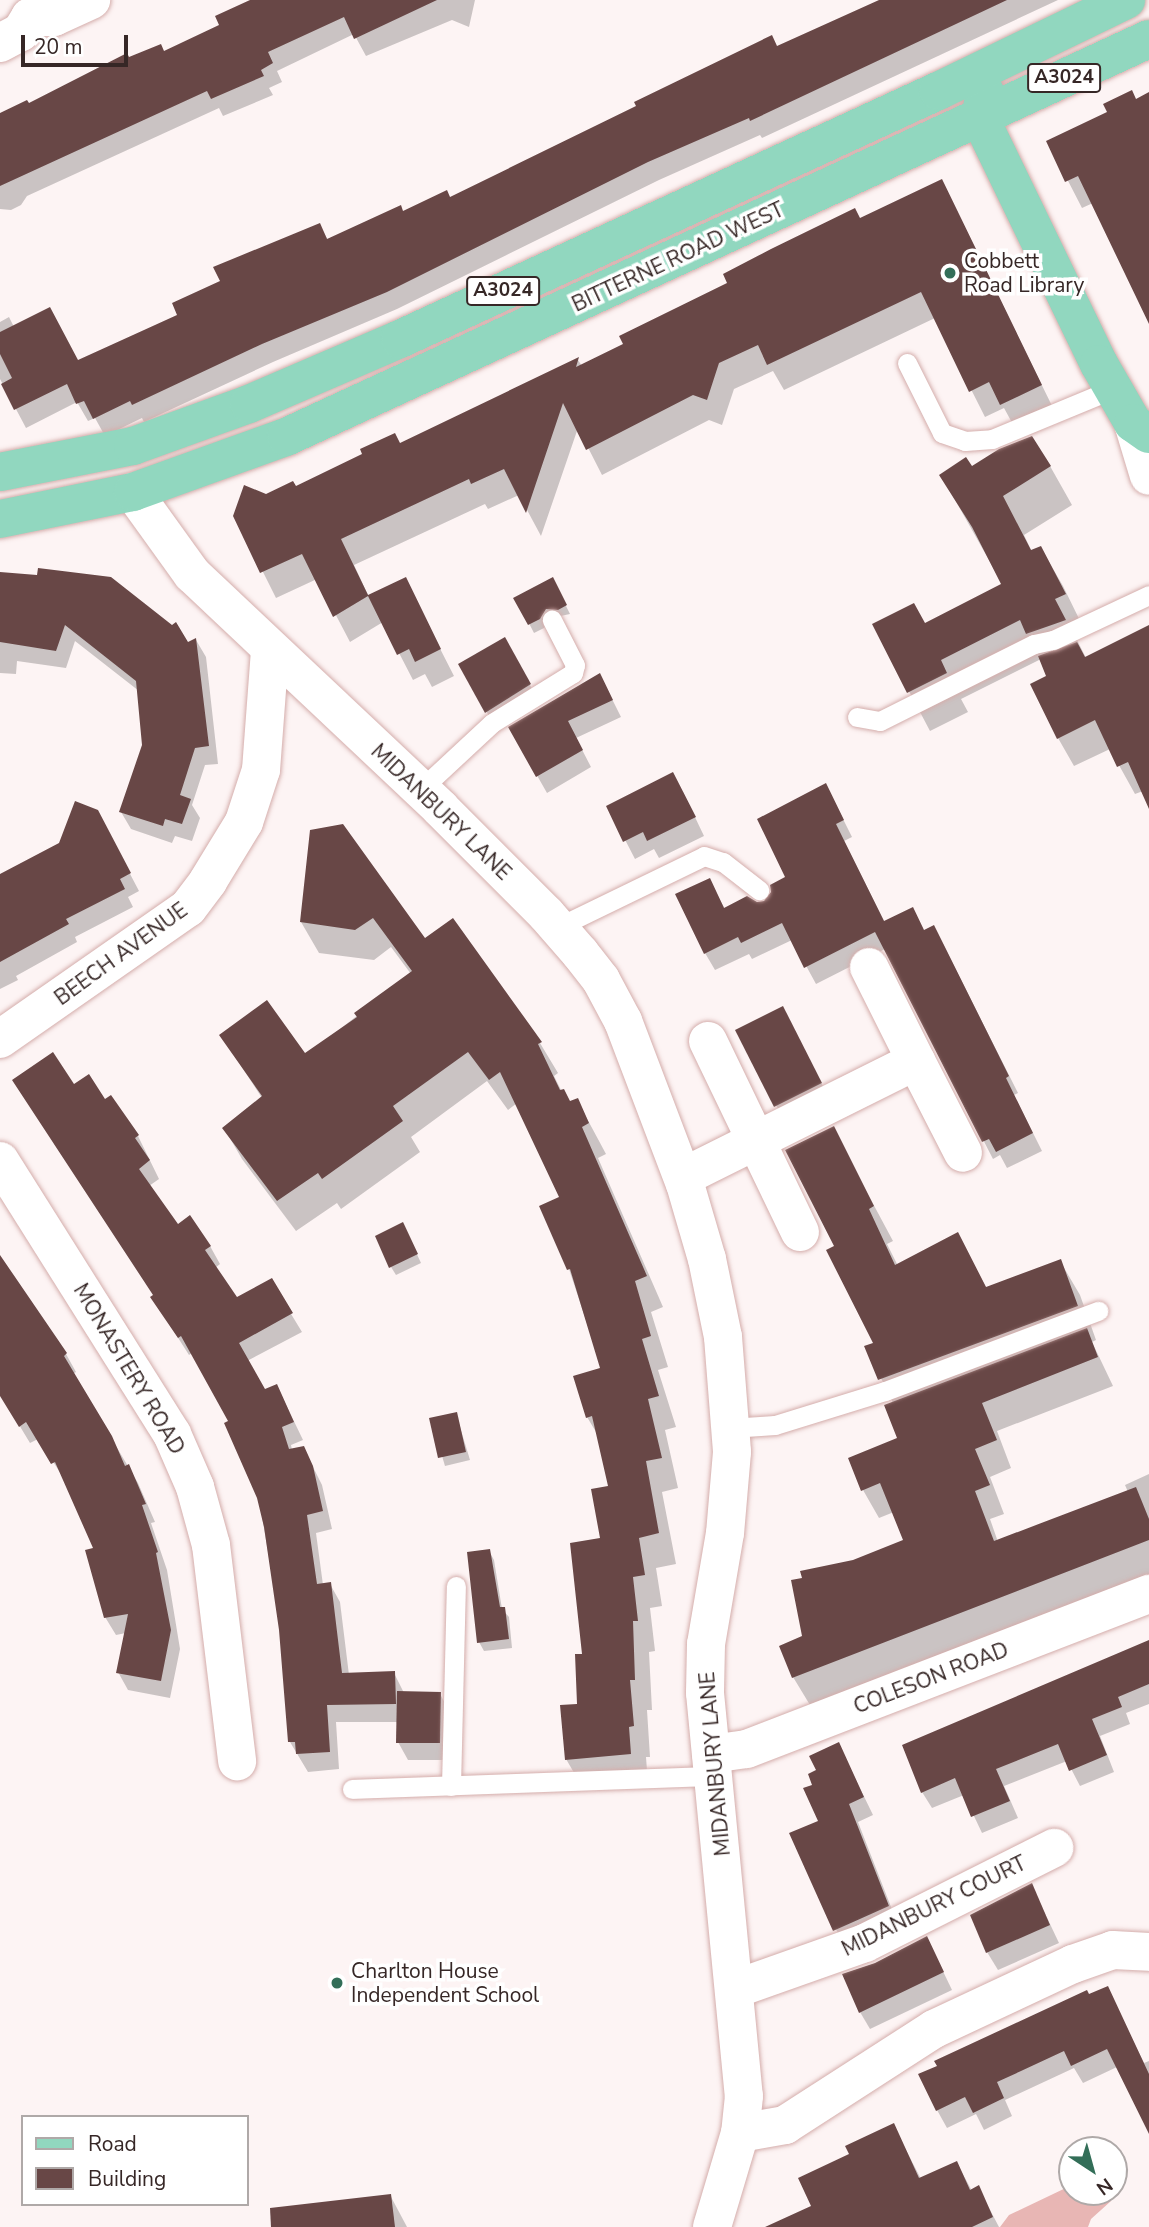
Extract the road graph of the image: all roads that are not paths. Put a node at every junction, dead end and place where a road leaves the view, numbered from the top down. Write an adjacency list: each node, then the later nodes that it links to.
1 (91, 0): 3 (street)
2 (1126, 0): 6 (main road, BITTERNE ROAD WEST / A3024)
3 (22, 9): 5 (street)
4 (1149, 39): 7 (main road, BITTERNE ROAD WEST / A3024)
5 (0, 43)
6 (990, 66): 7 (main road); 10 (main road, BITTERNE ROAD WEST / A3024)
7 (979, 118): 9 (main road); 12 (main road, BITTERNE ROAD WEST / A3024)
8 (907, 363): 9 (lane)
9 (1134, 413): 11 (street)
10 (0, 472)
11 (1149, 476)
12 (133, 492): 13 (main road, BITTERNE ROAD WEST / A3024); 16 (street, MIDANBURY LANE)
13 (0, 519)
14 (1149, 595): 17 (lane)
15 (552, 620): 18 (lane)
16 (270, 651): 18 (street, MIDANBURY LANE); 22 (street, BEECH AVENUE)
17 (857, 717)
18 (420, 790): 20 (street, MIDANBURY LANE)
19 (759, 890): 20 (lane)
20 (558, 927): 28 (street, MIDANBURY LANE)
21 (869, 967): 24 (street)
22 (0, 1039)
23 (708, 1041): 25 (street)
24 (916, 1061): 25 (street); 26 (street)
25 (756, 1141): 28 (street); 29 (street)
26 (963, 1153)
27 (0, 1161): 34 (street, MONASTERY ROAD)
28 (683, 1177): 31 (street, MIDANBURY LANE)
29 (800, 1232)
30 (1098, 1311): 31 (lane)
31 (730, 1429): 35 (street, MIDANBURY LANE)
32 (456, 1586): 36 (lane)
33 (1149, 1594): 35 (street, COLESON ROAD)
34 (237, 1760)
35 (713, 1765): 36 (lane); 40 (street, MIDANBURY LANE)
36 (451, 1786): 37 (lane)
37 (352, 1788)
38 (1054, 1848): 40 (street, MIDANBURY COURT)
39 (1149, 1952): 41 (street)
40 (735, 1989): 41 (street, MIDANBURY LANE)
41 (740, 2133): 42 (street, MIDANBURY LANE)
42 (712, 2227)

